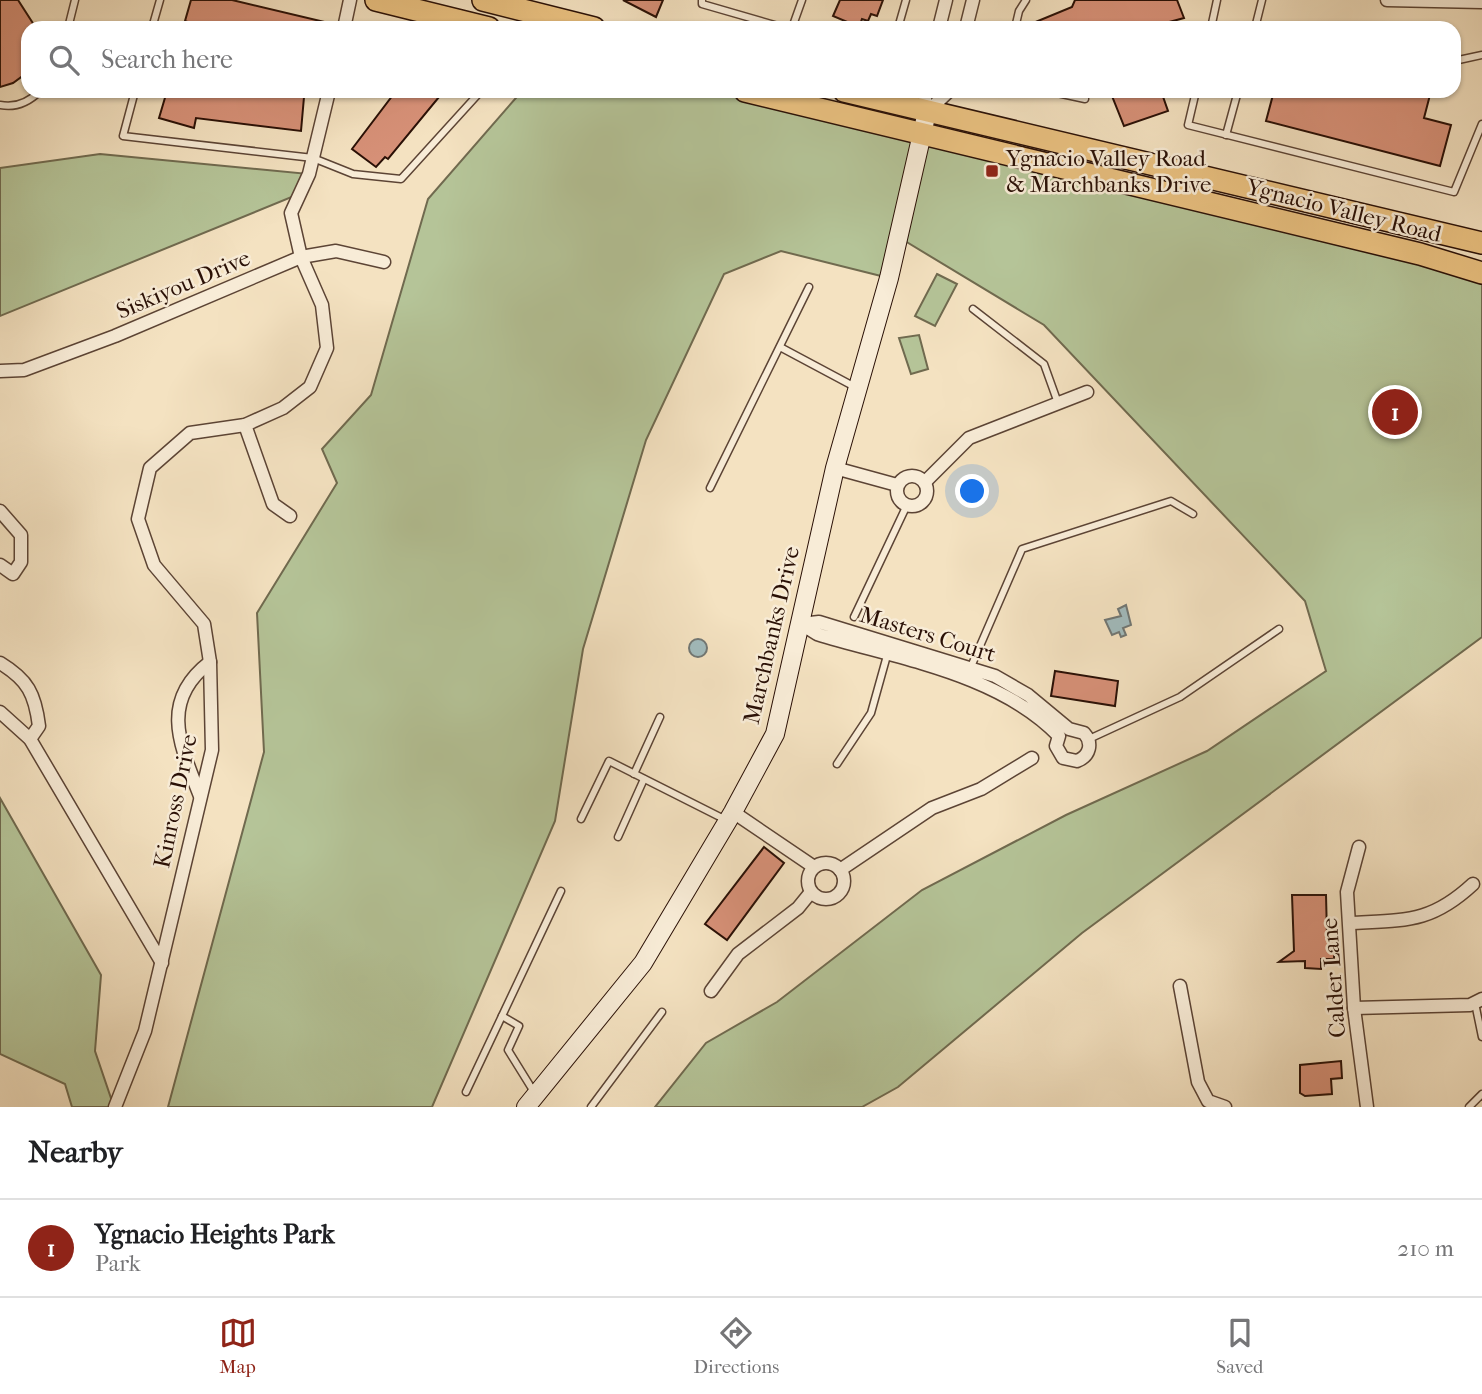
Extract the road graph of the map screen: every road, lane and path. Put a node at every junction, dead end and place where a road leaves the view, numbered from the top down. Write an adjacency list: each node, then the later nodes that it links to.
1 (75, 0): 16 (lane)
2 (160, 0): 17 (lane)
3 (350, 0): 18 (street)
4 (376, 0): 19 (highway)
5 (483, 0): 20 (highway)
6 (702, 0): 21 (lane)
7 (802, 0): 22 (lane)
8 (906, 0): 23 (lane)
9 (946, 0): 24 (street)
10 (973, 0): 25 (street)
11 (1026, 0): 26 (lane)
12 (1217, 0): 27 (lane)
13 (1262, 0): 28 (lane)
14 (1387, 0): 15 (street)
15 (1482, 2)
16 (70, 21)
17 (154, 21)
18 (346, 21)
19 (461, 21)
20 (566, 21)
21 (761, 21)
22 (794, 21)
23 (900, 21)
24 (941, 21)
25 (968, 21)
26 (1017, 21)
27 (1212, 21)
28 (1257, 21)
29 (1482, 55): 30 (lane)
30 (1461, 60)
31 (32, 98): 42 (lane)
32 (133, 98): 46 (lane)
33 (327, 98): 46 (street, Kinross Drive)
34 (475, 98): 46 (lane)
35 (773, 98): 44 (highway, Ygnacio Valley Road)
36 (896, 98): 41 (highway, Ygnacio Valley Road)
37 (1080, 98): 40 (lane)
38 (1194, 98): 45 (lane)
39 (1236, 98): 45 (lane)
40 (1085, 99)
41 (926, 102): 44 (street, Marchbanks Drive); 47 (highway, Ygnacio Valley Road)
42 (0, 105)
43 (1482, 124): 45 (lane)
44 (923, 135): 50 (highway, Ygnacio Valley Road); 55 (street, Marchbanks Drive)
45 (1226, 135)
46 (313, 158): 48 (street, Kinross Drive)
47 (1482, 241)
48 (300, 257): 49 (street, Siskiyou Drive); 54 (street, Siskiyou Drive); 58 (street, Kinross Drive)
49 (384, 262)
50 (1482, 272)
51 (809, 287): 53 (lane)
52 (973, 309): 57 (lane)
53 (780, 347): 55 (lane); 62 (lane)
54 (0, 371)
55 (857, 388): 59 (street, Marchbanks Drive)
56 (1087, 392): 57 (street)
57 (1058, 403): 60 (street)
58 (245, 425): 66 (street); 72 (street, Kinross Drive)
59 (835, 468): 61 (street); 69 (street, Marchbanks Drive)
60 (925, 482): 61 (street); 63 (street)
61 (897, 485): 63 (street)
62 (710, 488)
63 (907, 505): 68 (lane)
64 (0, 511): 67 (street)
65 (1193, 514): 74 (lane)
66 (290, 516)
67 (0, 565)
68 (854, 617)
69 (801, 624): 71 (street, Masters Court); 85 (street, Marchbanks Drive)
70 (1279, 629): 79 (lane)
71 (890, 650): 74 (street, Masters Court); 75 (street, Masters Court); 81 (lane)
72 (210, 662): 84 (street, Kinross Drive); 84 (street)
73 (0, 663): 78 (street)
74 (971, 667): 75 (lane); 79 (street, Masters Court)
75 (966, 680): 79 (street, Masters Court)
76 (0, 712): 78 (street)
77 (660, 717): 82 (lane)
78 (30, 739): 95 (street)
79 (1089, 739)
80 (1032, 758): 90 (street)
81 (837, 764)
82 (634, 774): 83 (lane); 86 (lane)
83 (643, 779): 85 (lane); 87 (lane)
84 (200, 796): 95 (street, Kinross Drive)
85 (731, 817): 89 (street); 105 (street, Marchbanks Drive)
86 (581, 820)
87 (618, 837)
88 (1359, 847): 94 (street, Calder Lane)
89 (814, 867): 90 (street); 93 (street)
90 (840, 870): 93 (street)
91 (1473, 884): 94 (street)
92 (561, 891): 101 (lane)
93 (811, 892): 97 (street)
94 (1351, 923): 99 (street, Calder Lane)
95 (162, 963): 106 (street, Kinross Drive)
96 (1180, 986): 108 (street)
97 (711, 991)
98 (1479, 1001): 99 (street); 102 (lane)
99 (1354, 1008): 109 (street, Calder Lane)
100 (662, 1012): 107 (lane)
101 (502, 1016): 103 (lane); 105 (lane)
102 (1482, 1037)
103 (466, 1092)
104 (1482, 1094): 110 (lane)
105 (532, 1102)
106 (115, 1107)
107 (591, 1107)
108 (1225, 1107)
109 (1367, 1107)
110 (1469, 1107)

